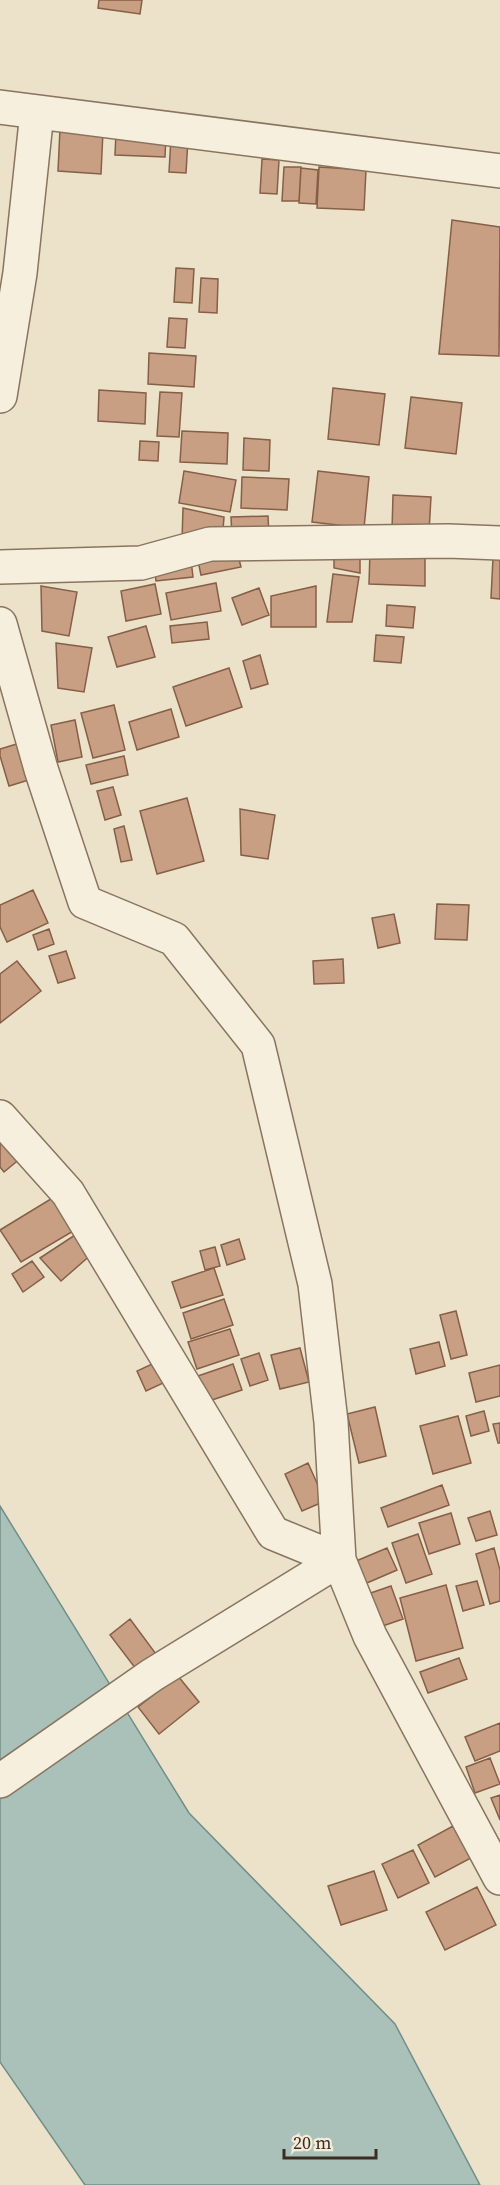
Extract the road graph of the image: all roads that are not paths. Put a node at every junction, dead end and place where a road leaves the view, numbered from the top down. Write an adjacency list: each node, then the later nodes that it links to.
1 (0, 107): 2 (street)
2 (37, 112): 3 (street); 4 (street)
3 (500, 171)
4 (0, 396)
5 (500, 543): 6 (street)
6 (0, 567)
7 (0, 624): 9 (street)
8 (0, 1117): 9 (street)
9 (339, 1560): 10 (street); 11 (street)
10 (0, 1781)
11 (500, 1878)

